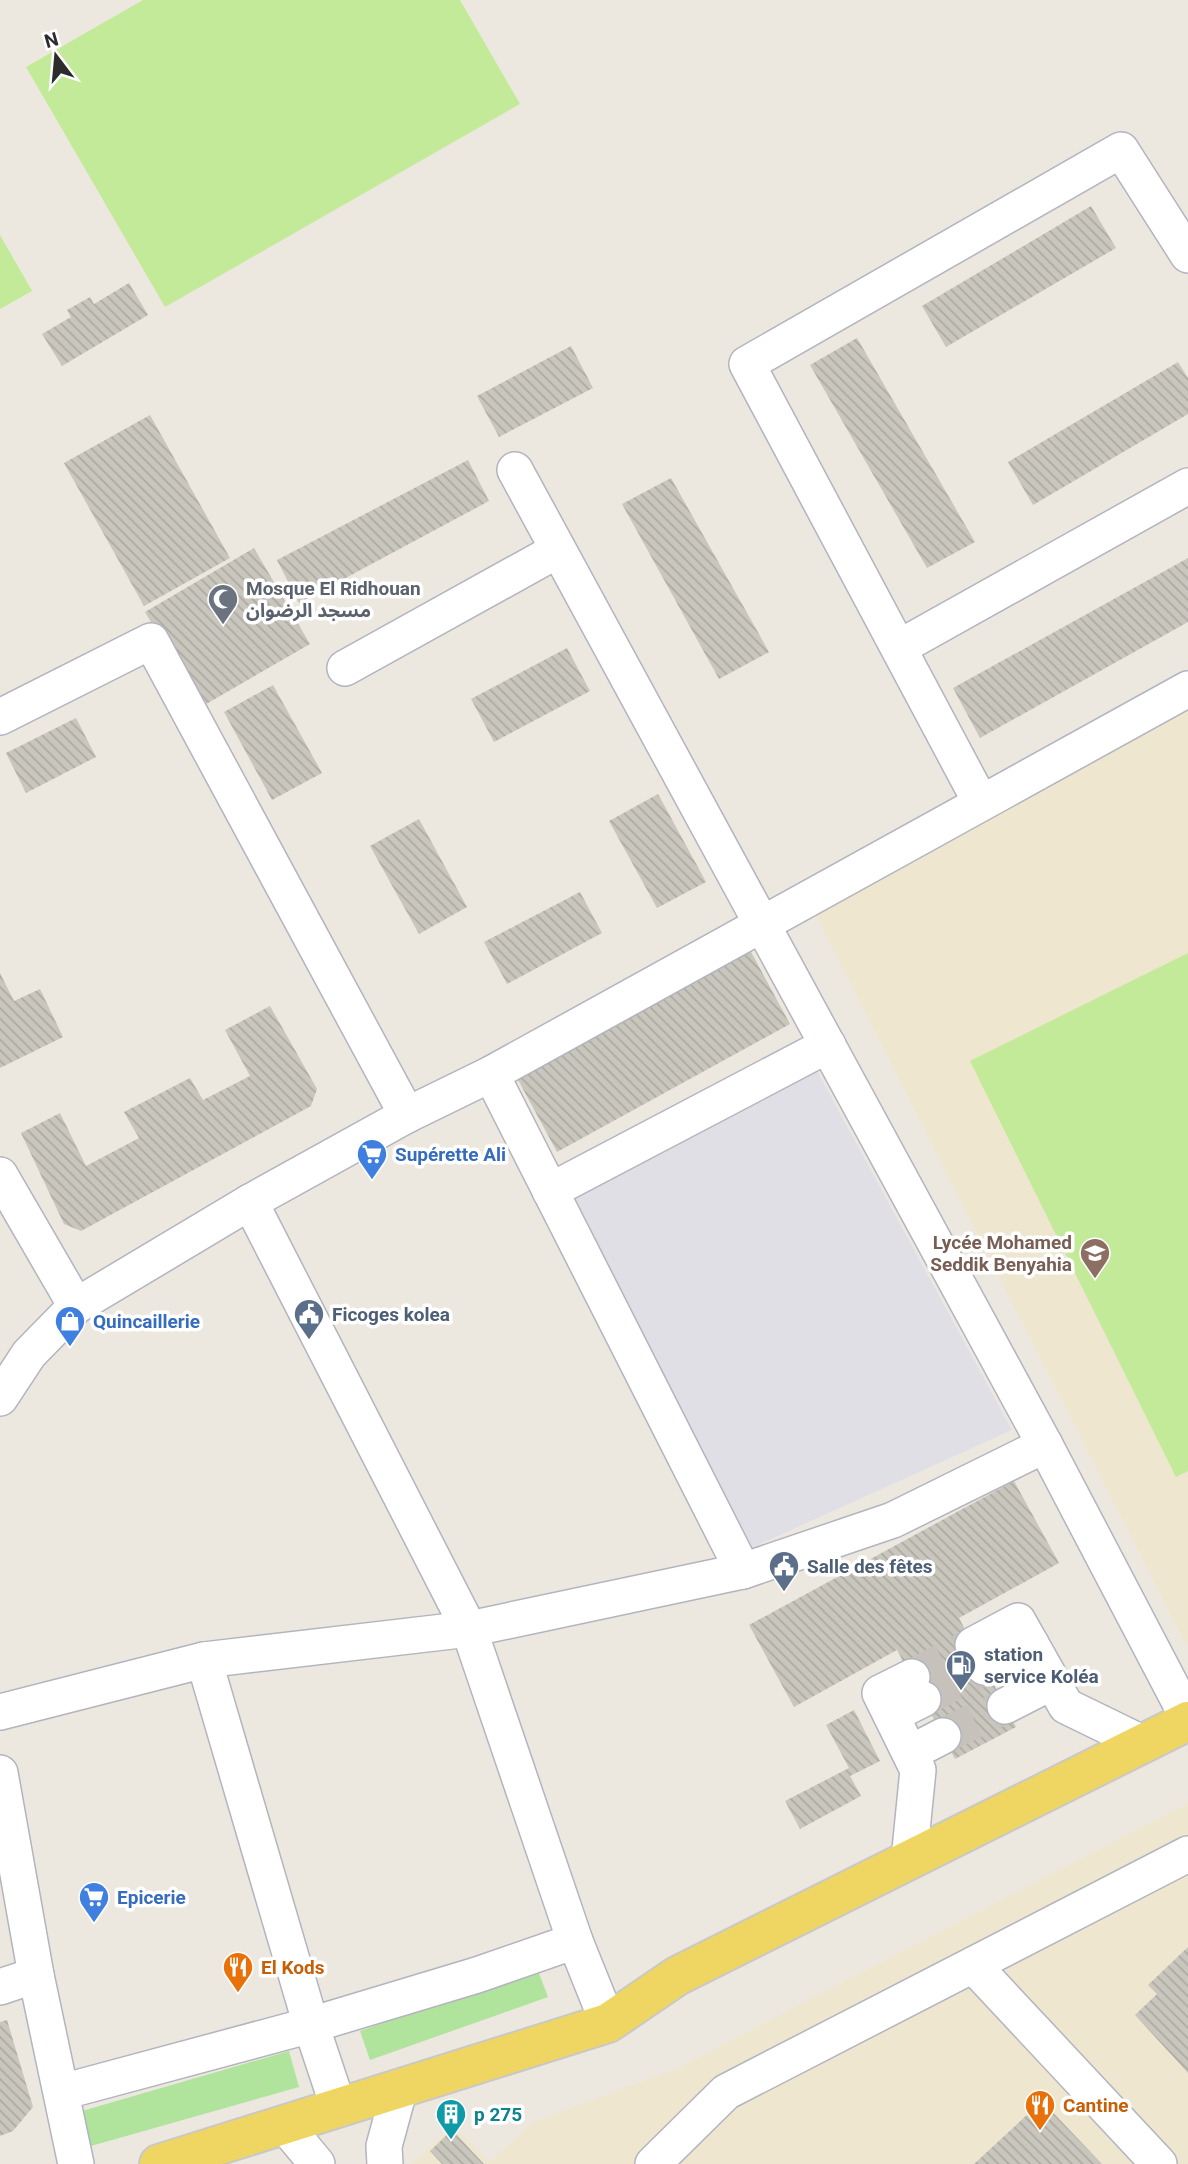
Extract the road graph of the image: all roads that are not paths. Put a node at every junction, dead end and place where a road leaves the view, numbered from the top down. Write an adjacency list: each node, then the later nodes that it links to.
1 (1188, 255): 5 (street)
2 (515, 470): 4 (street)
3 (1188, 486): 5 (street)
4 (558, 550): 6 (street); 10 (street)
5 (900, 647): 9 (street)
6 (345, 668)
7 (1188, 689): 9 (street)
8 (0, 717): 13 (street)
9 (981, 803): 10 (street)
10 (761, 925): 11 (street); 12 (street)
11 (828, 1045): 15 (street); 19 (street)
12 (491, 1074): 13 (street); 15 (street)
13 (407, 1115): 16 (street)
14 (0, 1175): 17 (street)
15 (550, 1191): 20 (street)
16 (250, 1202): 17 (street); 21 (street)
17 (76, 1307): 18 (street)
18 (0, 1398)
19 (1045, 1445): 20 (street); 25 (street)
20 (743, 1571): 21 (street)
21 (469, 1629): 22 (street); 32 (street)
22 (204, 1660): 24 (street); 37 (street)
23 (1041, 1663): 23 (street); 27 (street)
24 (0, 1712)
25 (1188, 1719): 27 (main road)
26 (900, 1734): 26 (street); 31 (street)
27 (1144, 1744): 31 (main road)
28 (0, 1773): 29 (street)
29 (4, 1833): 34 (street)
30 (1188, 1854): 33 (street)
31 (909, 1860): 36 (main road)
32 (575, 1941): 36 (street); 37 (street)
33 (972, 1965): 46 (street); 47 (street)
34 (36, 1975): 35 (street); 39 (street)
35 (0, 1987)
36 (608, 2023): 38 (main road)
37 (311, 2025): 39 (street); 40 (street)
38 (399, 2091): 40 (main road); 45 (street)
39 (62, 2092): 42 (street)
40 (339, 2109): 41 (main road)
41 (284, 2124): 43 (main road); 44 (street)
42 (76, 2164)
43 (159, 2164)
44 (317, 2164)
45 (386, 2164)
46 (653, 2164)
47 (1158, 2164)

